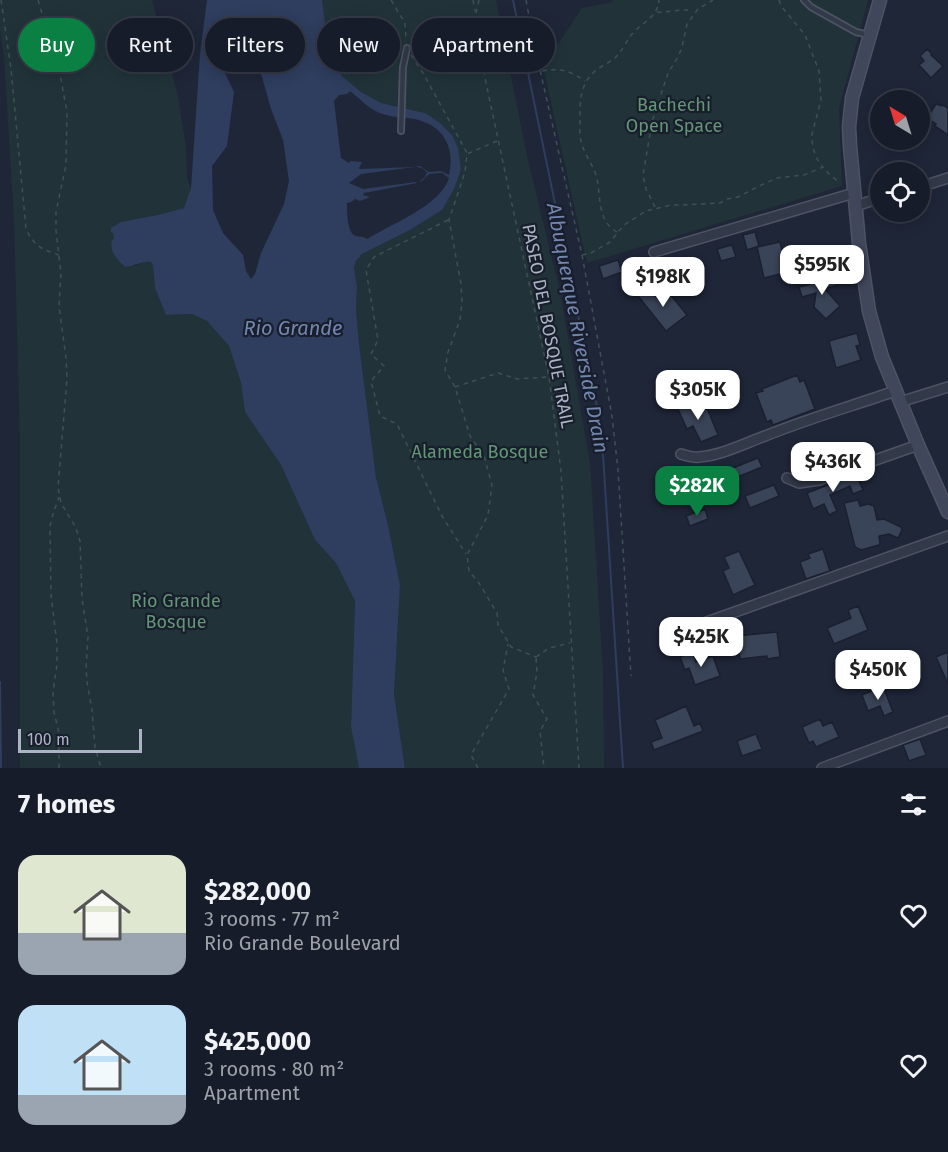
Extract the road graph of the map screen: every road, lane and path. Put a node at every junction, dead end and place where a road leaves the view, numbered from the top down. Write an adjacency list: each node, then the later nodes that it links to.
1 (1, 0): 35 (path)
2 (38, 0): 35 (path)
3 (391, 0): 17 (path)
4 (473, 0): 13 (path)
5 (479, 0): 13 (path, PASEO DEL BOSQUE TRAIL)
6 (526, 0): 15 (path)
7 (659, 0): 14 (path)
8 (713, 0): 12 (path)
9 (779, 0): 24 (path)
10 (804, 0): 16 (lane)
11 (880, 0): 16 (street)
12 (695, 11): 14 (path); 31 (path)
13 (476, 12): 22 (path, PASEO DEL BOSQUE TRAIL)
14 (656, 12): 20 (path)
15 (530, 18)
16 (870, 35): 28 (street)
17 (407, 48): 21 (lane); 23 (path)
18 (555, 70): 20 (path)
19 (541, 72): 36 (path)
20 (585, 82): 33 (path)
21 (401, 131)
22 (498, 141): 23 (path); 37 (path, PASEO DEL BOSQUE TRAIL)
23 (467, 154): 32 (path)
24 (823, 167): 26 (path); 31 (path)
25 (948, 178): 27 (street)
26 (839, 182)
27 (930, 184)
28 (854, 193): 30 (street); 34 (street)
29 (870, 201): 30 (street)
30 (856, 206): 40 (street)
31 (655, 208): 33 (path)
32 (449, 220): 38 (path); 47 (path)
33 (618, 232): 36 (path)
34 (654, 252)
35 (59, 255): 44 (path)
36 (582, 255): 52 (path)
37 (549, 377): 38 (path); 50 (path, PASEO DEL BOSQUE TRAIL)
38 (455, 387): 47 (path)
39 (948, 387): 40 (street)
40 (898, 397): 41 (street); 42 (street)
41 (918, 446): 43 (street); 45 (street)
42 (681, 454)
43 (787, 478)
44 (60, 497): 54 (path); 55 (path)
45 (948, 513)
46 (948, 536): 48 (street)
47 (467, 555): 49 (path)
48 (690, 628)
49 (508, 643): 51 (path); 56 (path)
50 (572, 643): 51 (path); 58 (path, PASEO DEL BOSQUE TRAIL)
51 (536, 657): 57 (path)
52 (631, 676)
53 (948, 721): 59 (street)
54 (58, 768)
55 (101, 768)
56 (478, 768)
57 (544, 768)
58 (579, 768)
59 (822, 768)

